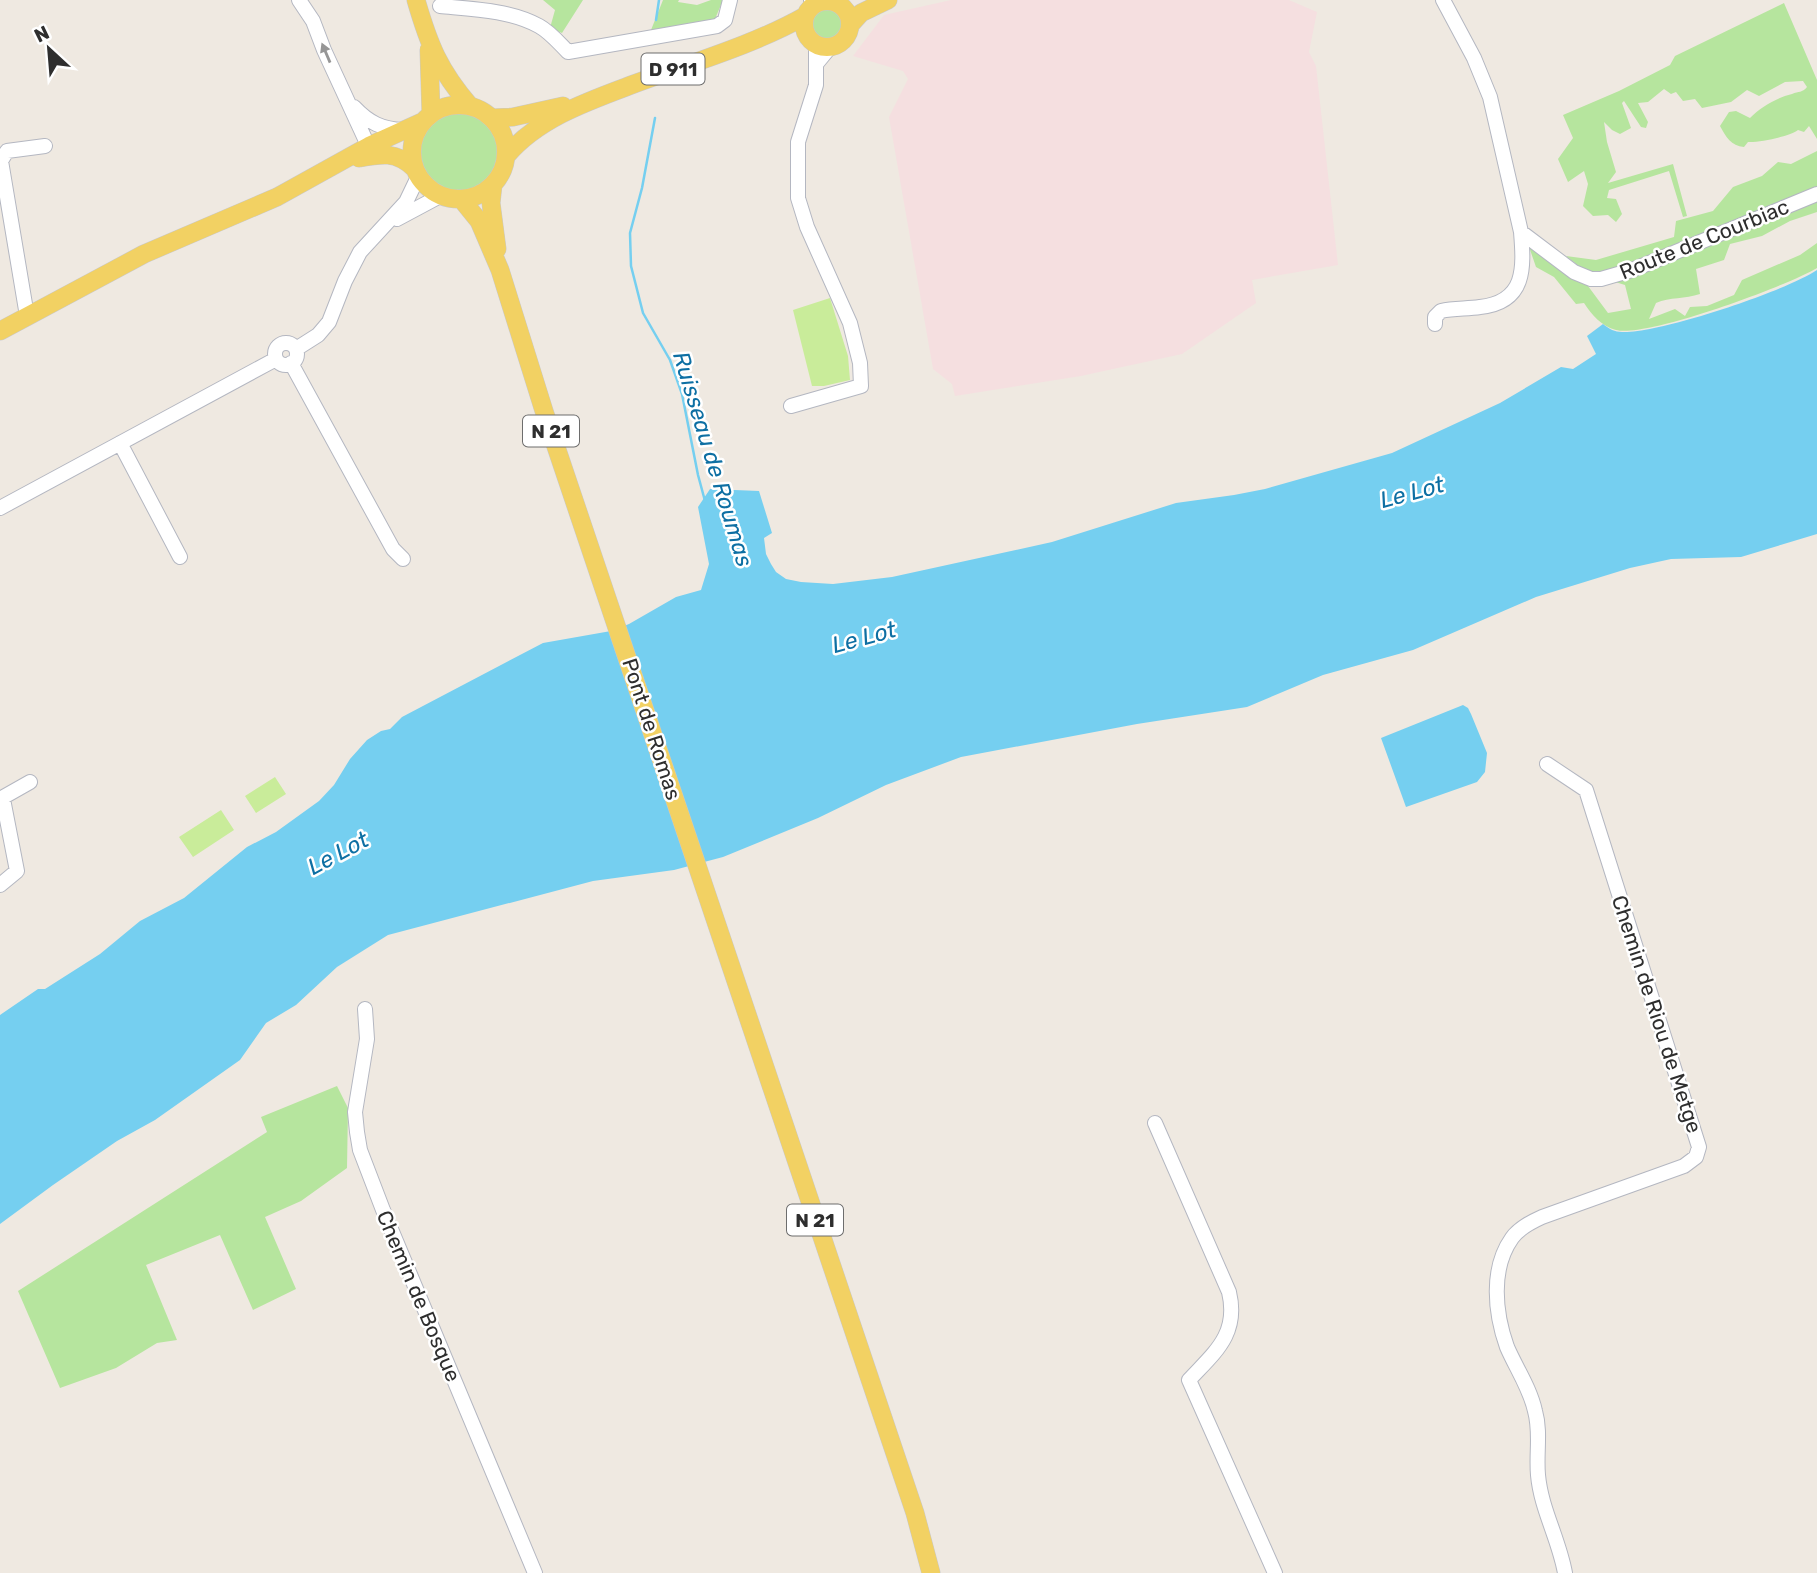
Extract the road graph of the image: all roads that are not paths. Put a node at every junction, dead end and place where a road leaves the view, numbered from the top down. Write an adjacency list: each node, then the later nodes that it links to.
1 (299, 0): 14 (street, one-way to 1)
2 (416, 0): 12 (main road)
3 (730, 0): 8 (street)
4 (864, 0): 7 (main road)
5 (888, 0): 10 (main road)
6 (1443, 0): 29 (street)
7 (833, 2): 9 (main road); 10 (main road)
8 (440, 6)
9 (809, 8): 11 (main road, D 911); 13 (main road)
10 (850, 25): 13 (main road)
11 (755, 38): 13 (main road, D 911); 15 (main road, D 911)
12 (428, 39): 16 (main road); 17 (main road)
13 (818, 42): 35 (street)
14 (346, 98): 19 (street); 21 (street)
15 (591, 100): 18 (main road, D 911); 22 (main road, D 911)
16 (470, 106): 17 (main road); 18 (main road)
17 (426, 118): 19 (main road); 23 (main road)
18 (492, 118): 22 (main road)
19 (404, 131): 21 (main road)
20 (45, 146): 31 (street)
21 (371, 151): 23 (main road); 31 (main road)
22 (506, 155): 24 (main road)
23 (416, 172): 26 (main road); 28 (street)
24 (494, 185): 27 (main road); 30 (main road, N 21)
25 (1817, 194): 29 (street, Route de Courbiac)
26 (440, 196): 27 (main road); 28 (street)
27 (462, 200): 30 (main road, N 21)
28 (387, 225): 34 (street)
29 (1521, 232): 32 (street)
30 (500, 270): 47 (main road, Pont de Romas / N 21)
31 (27, 316): 33 (main road)
32 (1436, 324)
33 (0, 331)
34 (294, 356): 36 (street); 39 (street)
35 (791, 406)
36 (120, 443): 37 (street); 38 (street)
37 (0, 508)
38 (180, 557)
39 (403, 559)
40 (1547, 764): 49 (street, Chemin de Riou de Metge)
41 (30, 782): 42 (street)
42 (1, 799): 43 (street)
43 (0, 885)
44 (365, 1009): 46 (street, Chemin de Bosque)
45 (1155, 1123): 48 (street)
46 (535, 1573)
47 (931, 1573)
48 (1275, 1573)
49 (1565, 1573)

